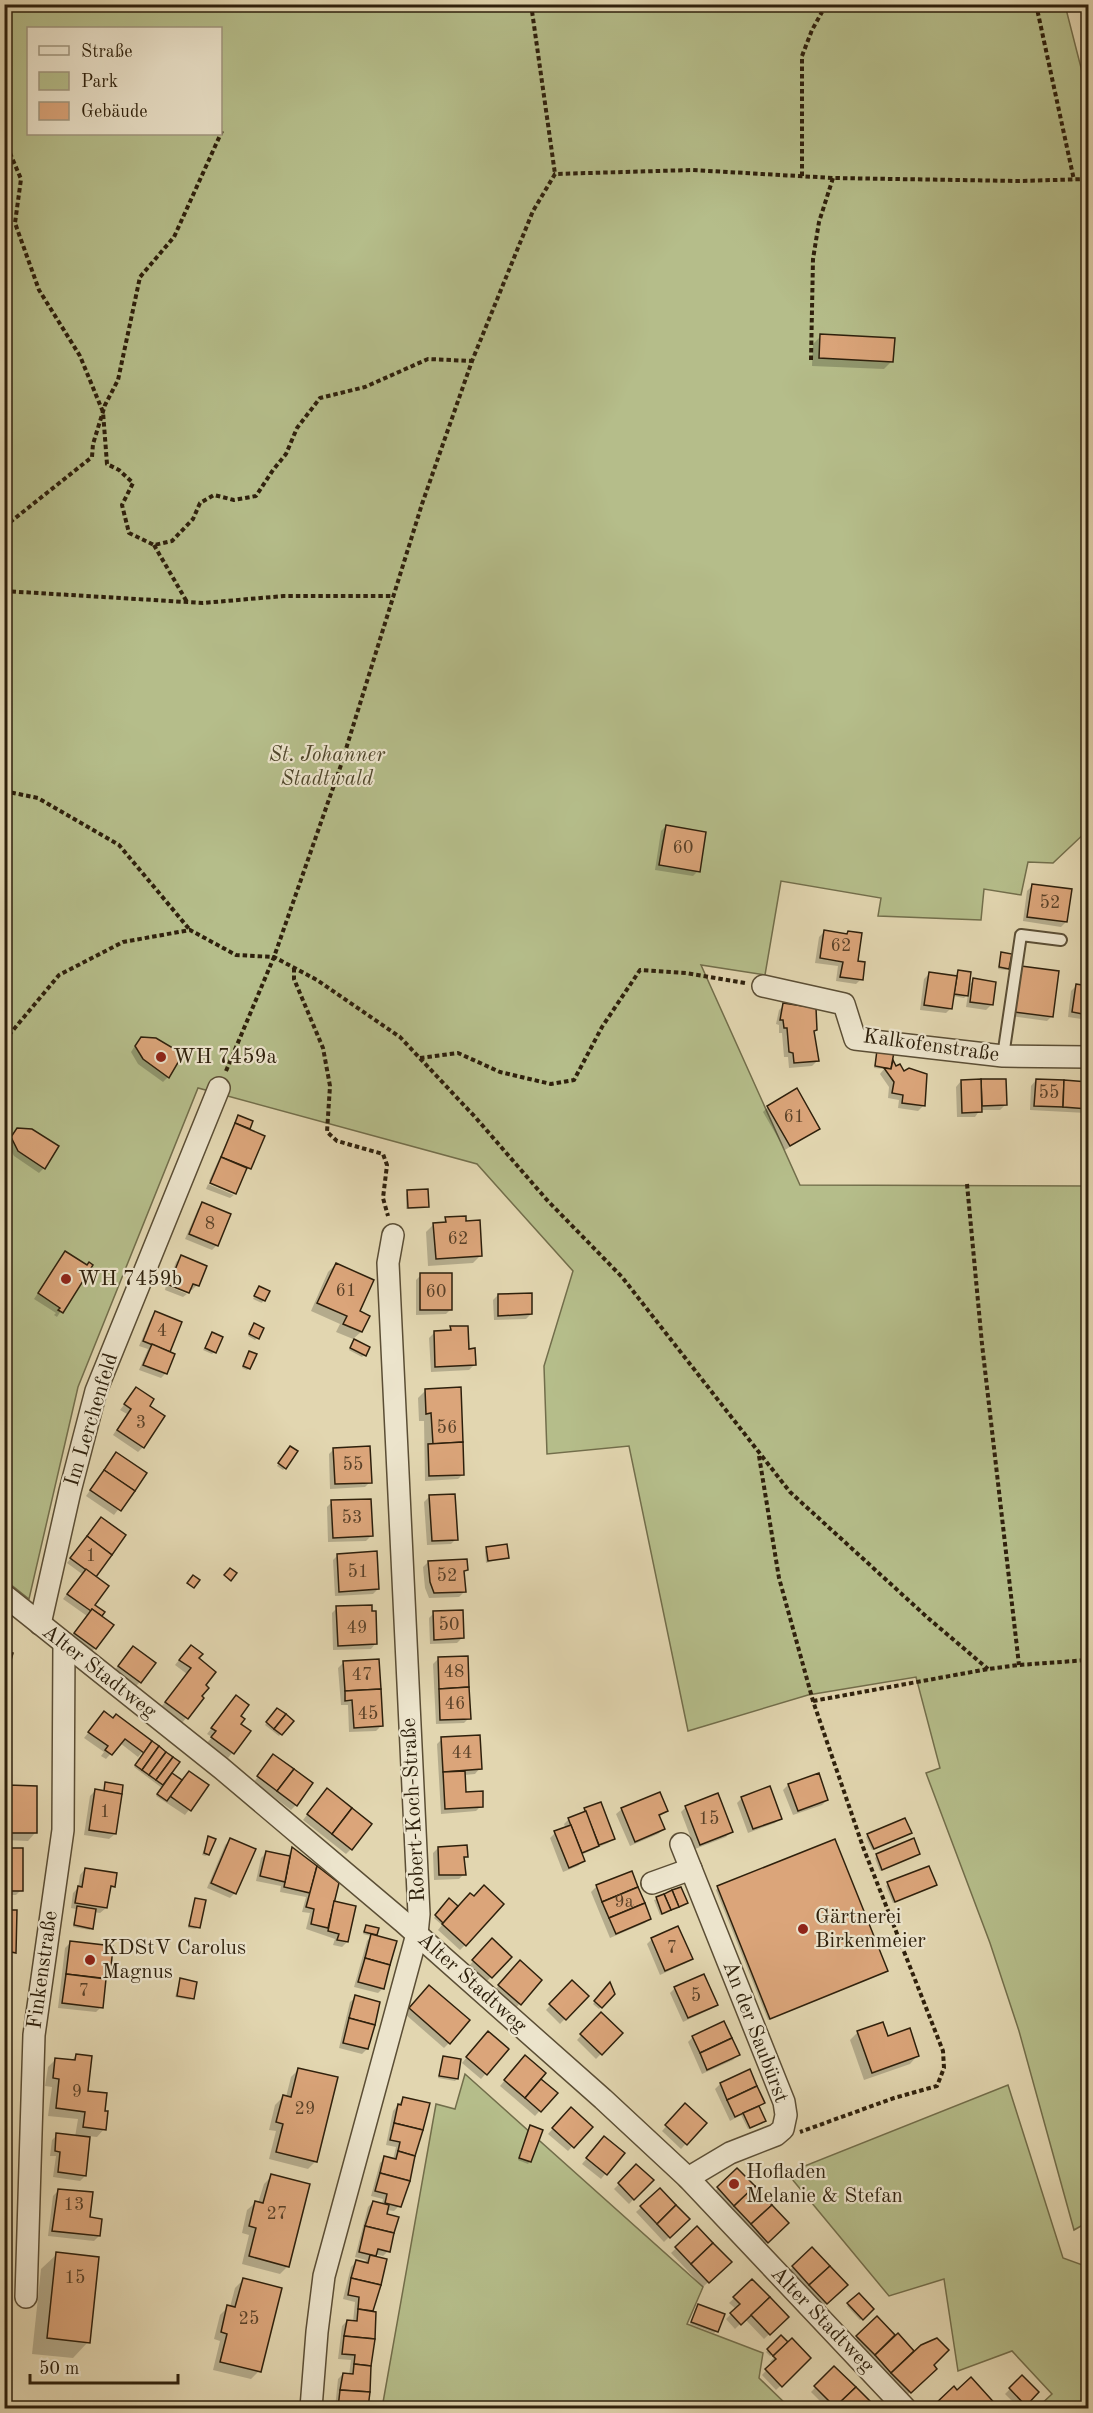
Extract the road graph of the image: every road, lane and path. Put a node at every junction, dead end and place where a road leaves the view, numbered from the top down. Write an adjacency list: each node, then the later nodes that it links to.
1 (531, 4): 6 (path)
2 (1036, 4): 10 (path)
3 (822, 12): 7 (path)
4 (220, 135): 13 (path)
5 (4, 139): 13 (path)
6 (555, 174): 7 (path); 12 (path)
7 (802, 176): 8 (path)
8 (833, 178): 10 (path); 11 (path)
9 (1089, 179): 10 (path)
10 (1074, 180)
11 (811, 360)
12 (472, 361): 15 (path); 17 (path)
13 (103, 412): 14 (path); 15 (path)
14 (4, 527)
15 (154, 545): 18 (path)
16 (4, 591): 18 (path)
17 (396, 596): 18 (path); 22 (path)
18 (187, 602)
19 (4, 791): 20 (path)
20 (190, 930): 22 (path); 25 (path)
21 (1061, 940): 26 (lane)
22 (274, 957): 23 (path); 29 (path)
23 (294, 967): 28 (path); 31 (path)
24 (763, 987): 26 (street, Kalkofenstraße); 28 (path)
25 (4, 1041)
26 (1003, 1056): 27 (street, Kalkofenstraße)
27 (1089, 1057)
28 (419, 1058): 32 (path)
29 (219, 1088): 34 (street, Im Lerchenfeld)
30 (967, 1184): 37 (path)
31 (393, 1235): 43 (street, Robert-Koch-Straße)
32 (759, 1452): 38 (path); 39 (path)
33 (4, 1595): 34 (street, Alter Stadtweg)
34 (40, 1624): 35 (street, Alter Stadtweg)
35 (64, 1643): 43 (street, Alter Stadtweg); 46 (street, Finkenstraße)
36 (1089, 1660): 37 (path)
37 (1019, 1665): 38 (path)
38 (988, 1669): 39 (path)
39 (813, 1701): 44 (path)
40 (681, 1844): 41 (street, An der Saubürst)
41 (691, 1869): 42 (street); 44 (street, An der Saubürst)
42 (652, 1883)
43 (417, 1934): 45 (street, Alter Stadtweg); 47 (street, Robert-Koch-Straße)
44 (776, 2135): 45 (street, An der Saubürst)
45 (688, 2178): 48 (street, Alter Stadtweg)
46 (26, 2297)
47 (311, 2409)
48 (905, 2409)

